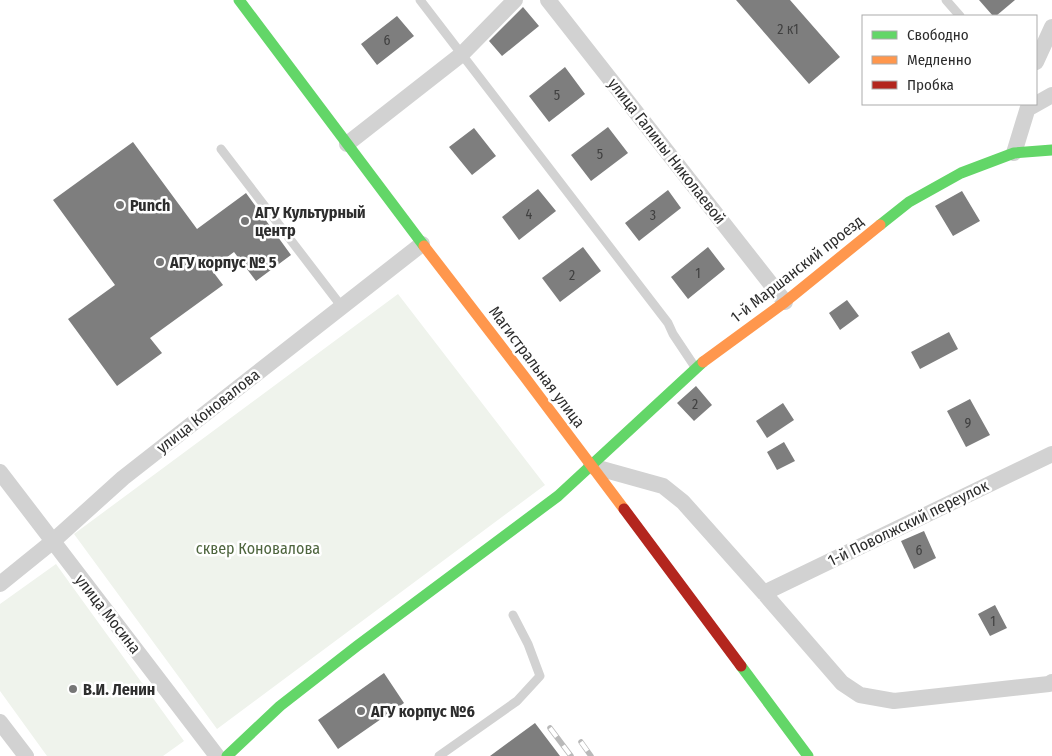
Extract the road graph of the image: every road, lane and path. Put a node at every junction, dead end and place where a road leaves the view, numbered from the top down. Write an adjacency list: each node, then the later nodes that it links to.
1 (239, 0): 13 (main road, Магистральная улица)
2 (420, 0): 8 (lane)
3 (516, 0): 8 (street)
4 (548, 0): 18 (street, улица Галины Николаевой)
5 (946, 0): 6 (lane)
6 (959, 15)
7 (1044, 36): 9 (street)
8 (462, 54): 13 (street); 20 (lane)
9 (1037, 59)
10 (1052, 95): 11 (street)
11 (1037, 102)
12 (1029, 106): 16 (street)
13 (347, 144): 17 (main road, Магистральная улица)
14 (221, 149): 19 (lane)
15 (1052, 150): 16 (main road, 1-й Маршанский проезд)
16 (1014, 153): 18 (main road, 1-й Маршанский проезд)
17 (422, 244): 19 (street, улица Коновалова); 22 (main road, Магистральная улица)
18 (785, 302): 20 (main road, 1-й Маршанский проезд)
19 (342, 307): 24 (street, улица Коновалова)
20 (695, 367): 22 (main road, 1-й Маршанский проезд)
21 (1052, 454): 26 (street, 1-й Поволжский переулок)
22 (591, 466): 26 (street); 32 (main road, 1-й Маршанский проезд); 34 (main road, Магистральная улица)
23 (0, 472): 24 (street, улица Мосина)
24 (52, 542): 25 (street, улица Коновалова); 31 (street, улица Мосина)
25 (0, 584)
26 (764, 592): 28 (street)
27 (513, 615): 33 (lane)
28 (1052, 682)
29 (0, 722): 30 (street)
30 (26, 756)
31 (217, 756)
32 (226, 756)
33 (439, 756)
34 (808, 756)

